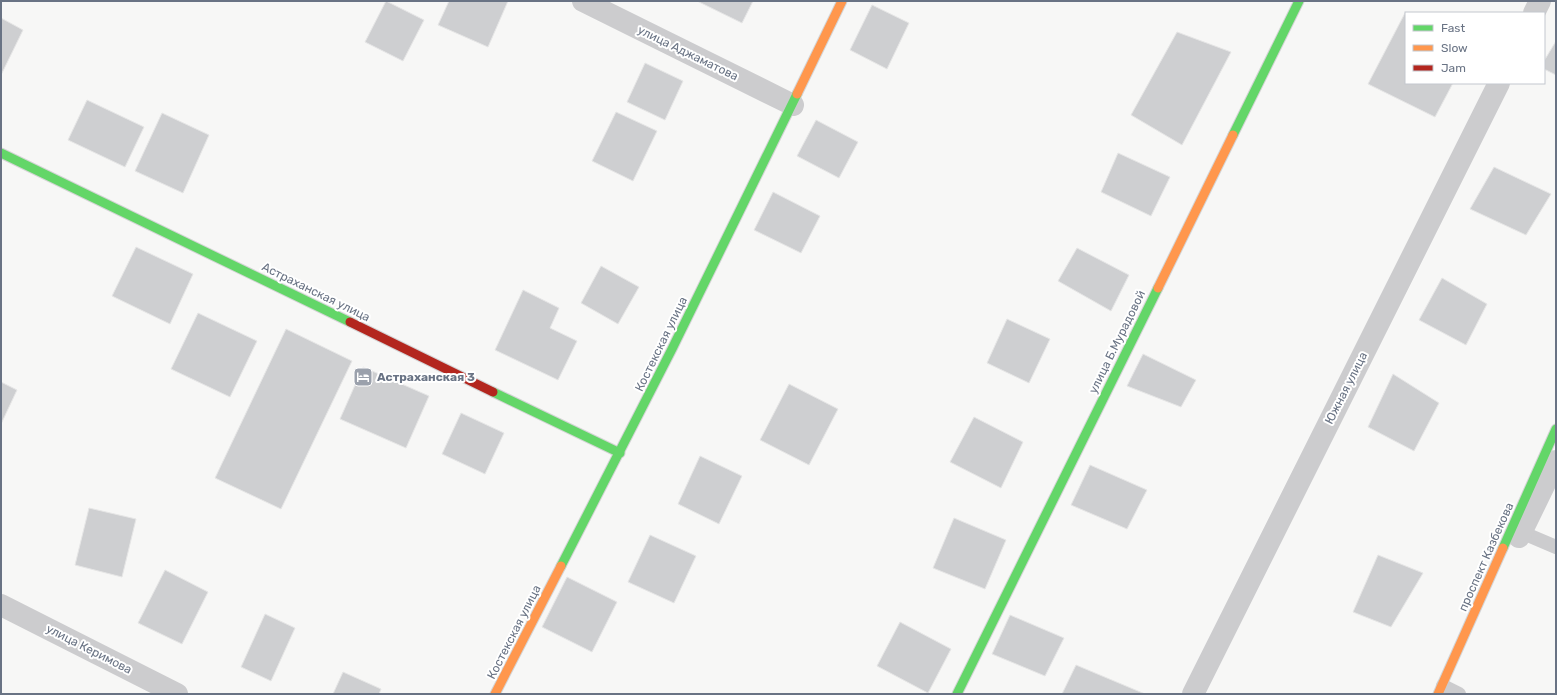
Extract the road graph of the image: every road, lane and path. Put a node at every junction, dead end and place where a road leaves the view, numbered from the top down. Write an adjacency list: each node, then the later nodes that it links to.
1 (583, 1): 7 (street, улица Аджаматова)
2 (842, 1): 7 (main road, Костекская улица)
3 (1299, 1): 18 (main road, улица Б.Мурадовой)
4 (1540, 1): 5 (street)
5 (1534, 12)
6 (1498, 84): 19 (street, Южная улица)
7 (792, 105): 10 (main road, Костекская улица)
8 (1, 153): 10 (main road, Астраханская улица)
9 (1556, 429): 15 (main road, проспект Казбекова)
10 (620, 453): 17 (main road, Костекская улица)
11 (1556, 461): 12 (street)
12 (1521, 532): 13 (lane); 15 (street)
13 (1556, 547)
14 (1, 605): 16 (street, улица Керимова)
15 (1448, 691)
16 (177, 694)
17 (495, 694)
18 (957, 694)
19 (1193, 694)

